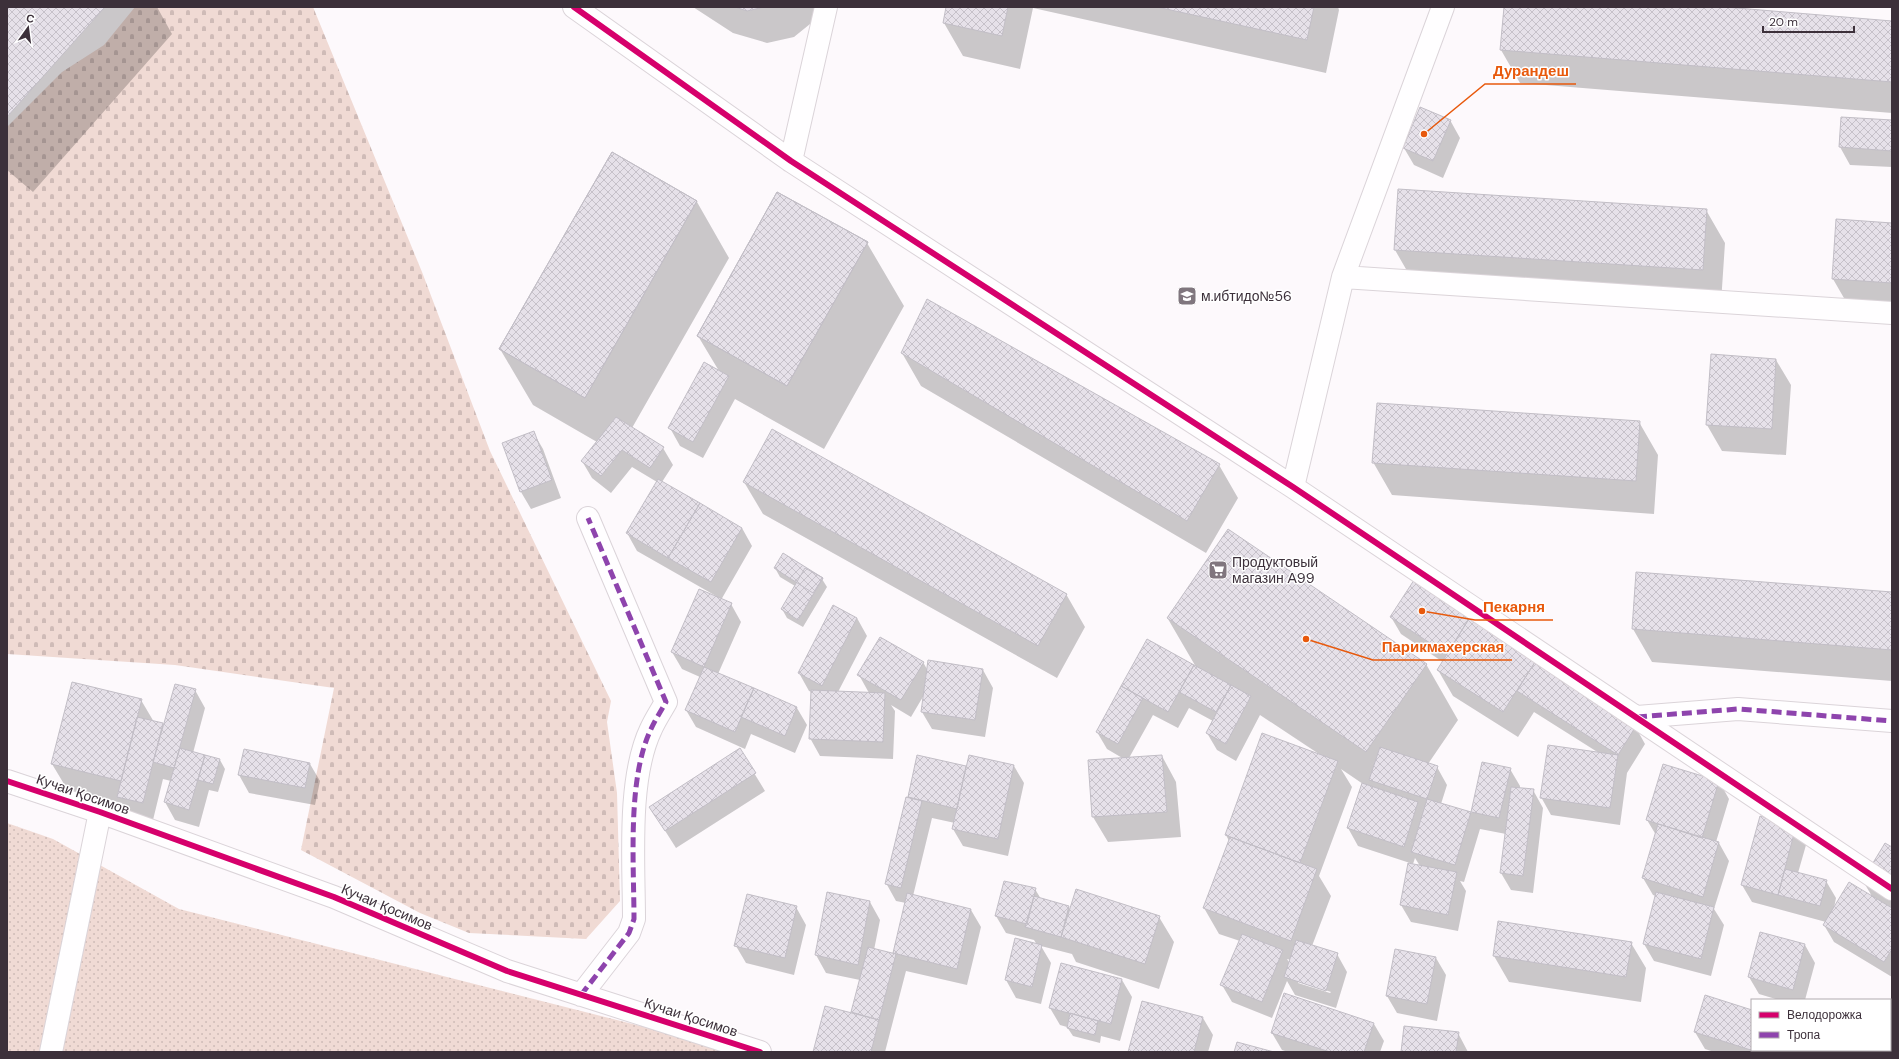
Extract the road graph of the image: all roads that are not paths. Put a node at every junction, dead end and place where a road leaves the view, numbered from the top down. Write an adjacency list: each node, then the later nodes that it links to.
1 (574, 7): 4 (street)
2 (826, 7): 4 (street)
3 (1443, 7): 5 (street)
4 (792, 161): 7 (street)
5 (1343, 277): 6 (street); 7 (street)
6 (1892, 313)
7 (1293, 487): 9 (street)
8 (588, 518): 14 (street)
9 (1637, 717): 10 (street); 13 (street)
10 (1892, 721)
11 (7, 781): 12 (street, Кучаи Қосимов)
12 (100, 812): 14 (street, Кучаи Қосимов); 15 (street)
13 (1892, 889)
14 (581, 995): 16 (street, Кучаи Қосимов)
15 (51, 1052)
16 (760, 1052)

